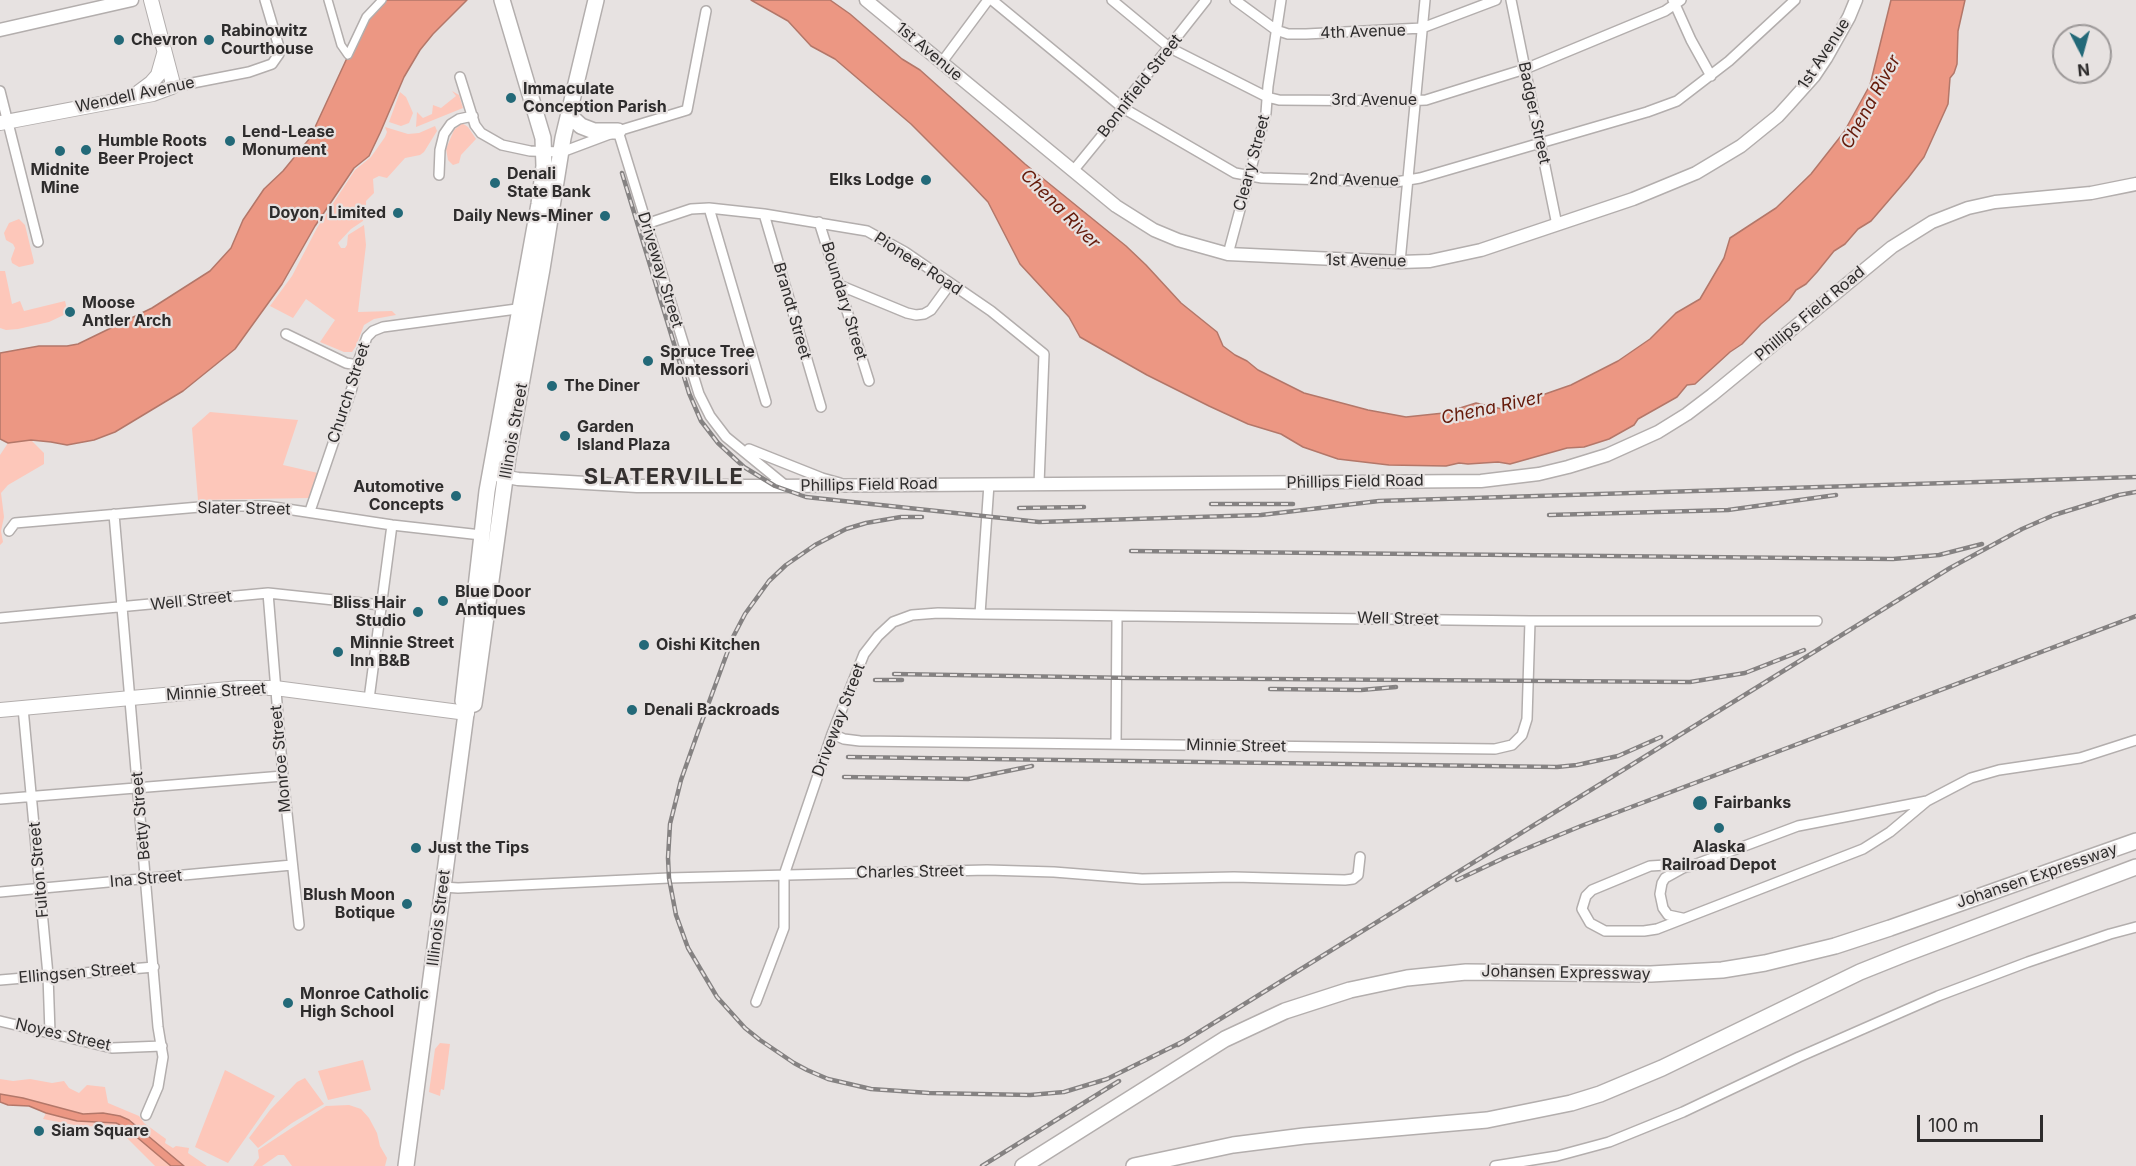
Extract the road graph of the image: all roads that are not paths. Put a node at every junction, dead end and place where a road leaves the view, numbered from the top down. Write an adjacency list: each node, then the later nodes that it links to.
1 (132, 0): 22 (street)
2 (151, 0): 25 (main road)
3 (265, 0): 30 (street, Wendell Avenue)
4 (328, 0): 5 (street)
5 (382, 0)
6 (596, 0): 36 (main road, Illinois Street)
7 (866, 0): 26 (street, 1st Avenue)
8 (990, 0): 26 (street); 35 (street, 2nd Avenue)
9 (1112, 0): 24 (street, 3rd Avenue)
10 (1206, 0): 24 (street, Bonnifield Street)
11 (1235, 0): 23 (street, 4th Avenue)
12 (1281, 0): 23 (street, Cleary Street)
13 (1425, 0): 21 (street)
14 (1496, 0): 21 (street, 4th Avenue)
15 (1511, 0): 27 (street, Badger Street)
16 (1795, 0): 28 (street, 2nd Avenue)
17 (1856, 0): 52 (street, 1st Avenue)
18 (1676, 2): 27 (street, 3rd Avenue); 28 (street)
19 (503, 4): 41 (main road, Illinois Street)
20 (706, 11): 39 (street)
21 (1422, 28): 23 (street, 4th Avenue); 34 (street)
22 (0, 30)
23 (1276, 30): 33 (street, Cleary Street)
24 (1170, 48): 33 (street, 3rd Avenue); 35 (street, Bonnifield Street)
25 (164, 54): 30 (main road); 32 (main road)
26 (942, 62): 43 (street, 1st Avenue)
27 (1525, 69): 34 (street, 3rd Avenue); 40 (street, Badger Street)
28 (1711, 76): 40 (street, 2nd Avenue)
29 (460, 77): 37 (street)
30 (172, 87): 32 (main road, Wendell Avenue)
31 (0, 91): 38 (street)
32 (133, 96): 38 (main road, Wendell Avenue)
33 (1267, 98): 34 (street, 3rd Avenue); 45 (street, Cleary Street)
34 (1416, 101): 46 (street)
35 (1123, 108): 43 (street, Bonnifield Street); 45 (street, 2nd Avenue)
36 (569, 115): 39 (main road); 42 (main road, Illinois Street)
37 (472, 116): 41 (street); 44 (street)
38 (4, 122): 53 (street)
39 (618, 131): 42 (street); 51 (street, Driveway Street)
40 (1541, 142): 46 (street, 2nd Avenue); 52 (street, Badger Street)
41 (544, 151): 42 (street); 59 (main road, Illinois Street)
42 (562, 152): 58 (main road, Illinois Street)
43 (1073, 171): 54 (street, 1st Avenue)
44 (439, 175)
45 (1250, 176): 46 (street, 2nd Avenue); 54 (street, Cleary Street)
46 (1409, 181): 55 (street)
47 (2136, 184): 68 (street, Phillips Field Road)
48 (709, 208): 49 (street, Pioneer Road); 51 (street, Pioneer Road); 63 (street)
49 (764, 214): 50 (street, Pioneer Road); 64 (street, Brandt Street)
50 (819, 222): 56 (street, Pioneer Road); 57 (street, Boundary Street)
51 (646, 224): 65 (street, Driveway Street)
52 (1557, 225): 55 (street, 1st Avenue)
53 (38, 242)
54 (1228, 254): 55 (street, 1st Avenue)
55 (1400, 262)
56 (950, 284): 57 (street); 68 (street, Pioneer Road)
57 (839, 285): 62 (street, Boundary Street)
58 (536, 307): 59 (street, Church Street); 66 (main road, Illinois Street)
59 (518, 309): 61 (street, Church Street); 66 (main road, Illinois Street)
60 (286, 334): 61 (street)
61 (357, 366): 71 (street, Church Street)
62 (868, 381)
63 (766, 402)
64 (821, 407)
65 (726, 437): 69 (street, Driveway Street); 70 (street, Driveway Street)
66 (497, 475): 70 (street, Phillips Field Road); 75 (main road, Illinois Street); 89 (main road, Illinois Street)
67 (989, 484): 68 (street, Phillips Field Road); 69 (street, Phillips Field Road); 79 (street)
68 (1039, 484)
69 (849, 485): 70 (street, Phillips Field Road)
70 (786, 486)
71 (310, 511): 72 (street, Slater Street); 73 (street, Slater Street)
72 (114, 514): 74 (street, Slater Street); 78 (street, Betty Street)
73 (392, 525): 75 (street, Slater Street); 77 (street)
74 (9, 531)
75 (482, 535): 89 (main road, Illinois Street)
76 (268, 593): 77 (street, Well Street); 78 (street, Well Street); 84 (street, Monroe Street)
77 (381, 605): 86 (street)
78 (123, 608): 81 (street, Well Street); 85 (street, Betty Street)
79 (980, 614): 80 (street, Well Street); 90 (street, Driveway Street)
80 (1117, 616): 82 (street, Well Street); 92 (street)
81 (0, 618)
82 (1530, 621): 83 (street, Well Street); 92 (street, Minnie Street)
83 (1817, 621)
84 (275, 688): 85 (main road, Minnie Street); 86 (main road, Minnie Street); 93 (street, Monroe Street)
85 (131, 699): 87 (main road, Minnie Street); 94 (street, Betty Street)
86 (369, 699): 89 (main road, Minnie Street)
87 (23, 708): 88 (main road, Minnie Street); 95 (street, Fulton Street)
88 (0, 710)
89 (467, 710): 105 (main road, Illinois Street)
90 (832, 734): 92 (street, Minnie Street); 103 (street, Driveway Street)
91 (2136, 740): 97 (street)
92 (1116, 744)
93 (283, 776): 94 (street); 100 (street, Monroe Street)
94 (138, 788): 95 (street); 104 (street, Betty Street)
95 (32, 796): 96 (street); 106 (street, Fulton Street)
96 (0, 799)
97 (1927, 801): 102 (street); 108 (street)
98 (2136, 841): 120 (main road, Johansen Expressway)
99 (1360, 857): 103 (street, Charles Street)
100 (292, 865): 104 (street, Ina Street); 109 (street, Monroe Street)
101 (2136, 867): 121 (main road, Johansen Expressway)
102 (1683, 868): 108 (street); 108 (street)
103 (784, 875): 105 (street, Charles Street); 114 (street, Driveway Street)
104 (146, 879): 106 (street, Ina Street); 111 (street, Betty Street)
105 (443, 887): 119 (main road, Illinois Street)
106 (40, 889): 107 (street, Ina Street); 112 (street, Fulton Street)
107 (0, 892)
108 (1686, 918)
109 (299, 925)
110 (2136, 927): 122 (street)
111 (154, 967): 112 (street, Ellingsen Street); 117 (street, Betty Street)
112 (48, 975): 113 (street, Ellingsen Street); 116 (street, Fulton Street)
113 (0, 980)
114 (756, 1002)
115 (0, 1021): 116 (street, Noyes Street)
116 (50, 1033): 117 (street, Noyes Street)
117 (162, 1046): 118 (street, Betty Street)
118 (146, 1115)
119 (406, 1166)
120 (1023, 1166)
121 (1134, 1166)
122 (1495, 1166)

